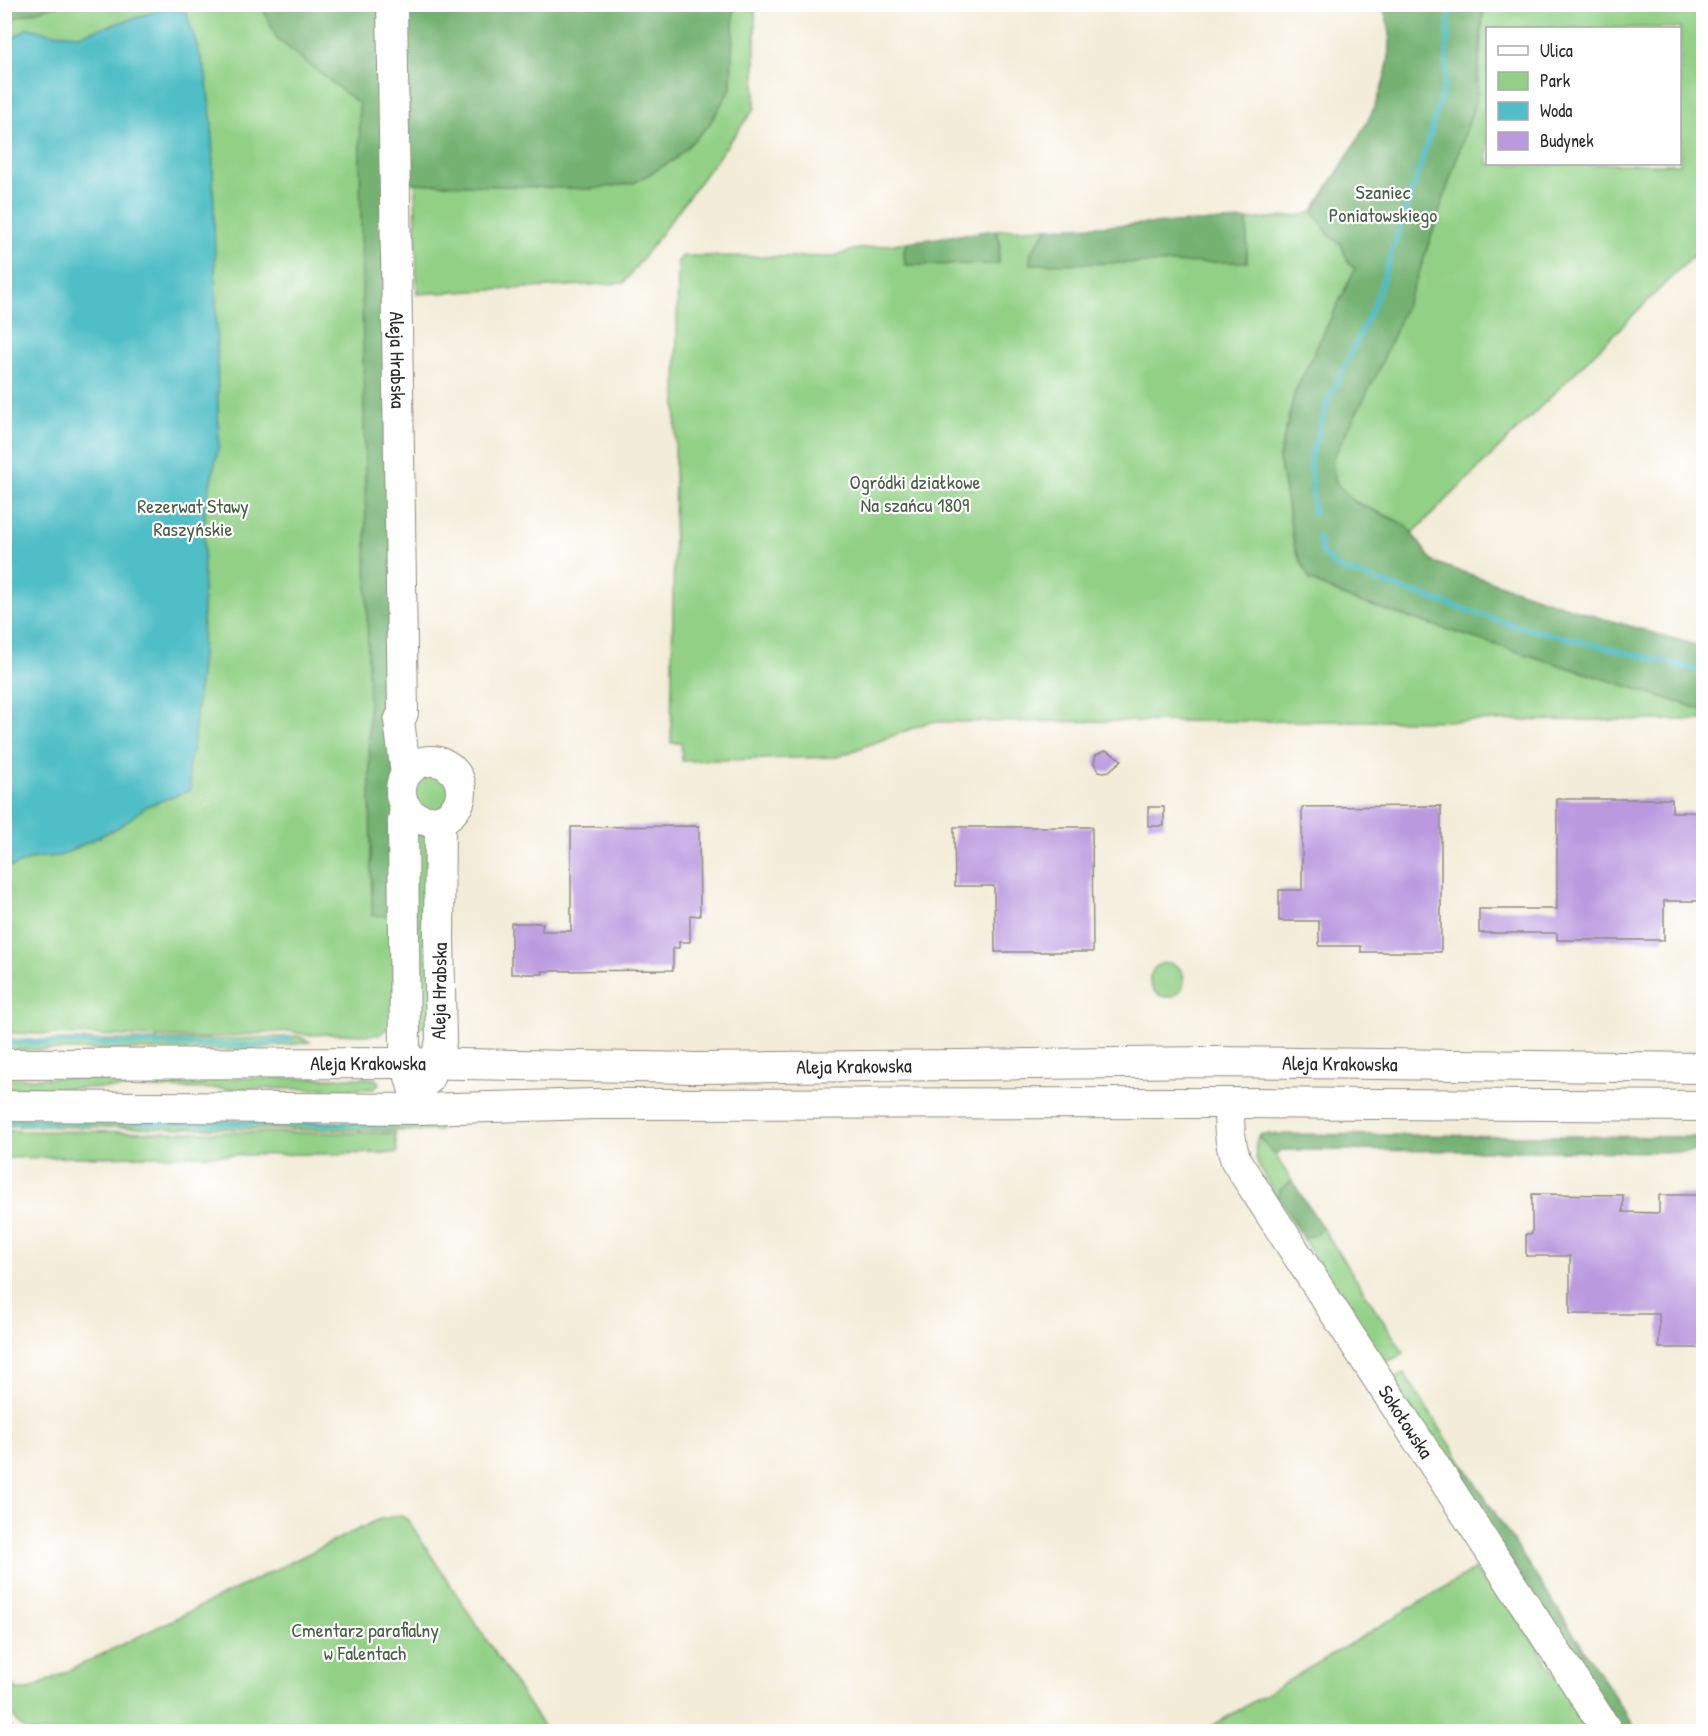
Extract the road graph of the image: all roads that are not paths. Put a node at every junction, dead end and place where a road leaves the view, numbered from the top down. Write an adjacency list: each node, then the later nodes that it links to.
1 (393, 4): 2 (main road, Aleja Hrabska)
2 (403, 713): 3 (main road, Aleja Hrabska); 4 (main road, Aleja Hrabska)
3 (433, 761): 4 (main road); 6 (main road)
4 (406, 774): 5 (main road)
5 (405, 808): 6 (main road); 8 (main road, Aleja Hrabska)
6 (440, 820): 8 (main road, Aleja Hrabska)
7 (4, 1064): 8 (main road, Aleja Krakowska)
8 (419, 1064): 9 (main road, Aleja Krakowska); 15 (main road, Aleja Hrabska)
9 (486, 1066): 10 (main road, Aleja Krakowska); 14 (main road)
10 (1704, 1068)
11 (1229, 1103): 13 (main road, Aleja Krakowska); 14 (main road, Aleja Krakowska); 16 (main road, Sokołowska)
12 (4, 1106): 15 (main road, Aleja Krakowska)
13 (1704, 1106)
14 (457, 1107): 15 (main road, Aleja Krakowska)
15 (419, 1109)
16 (1608, 1731)

